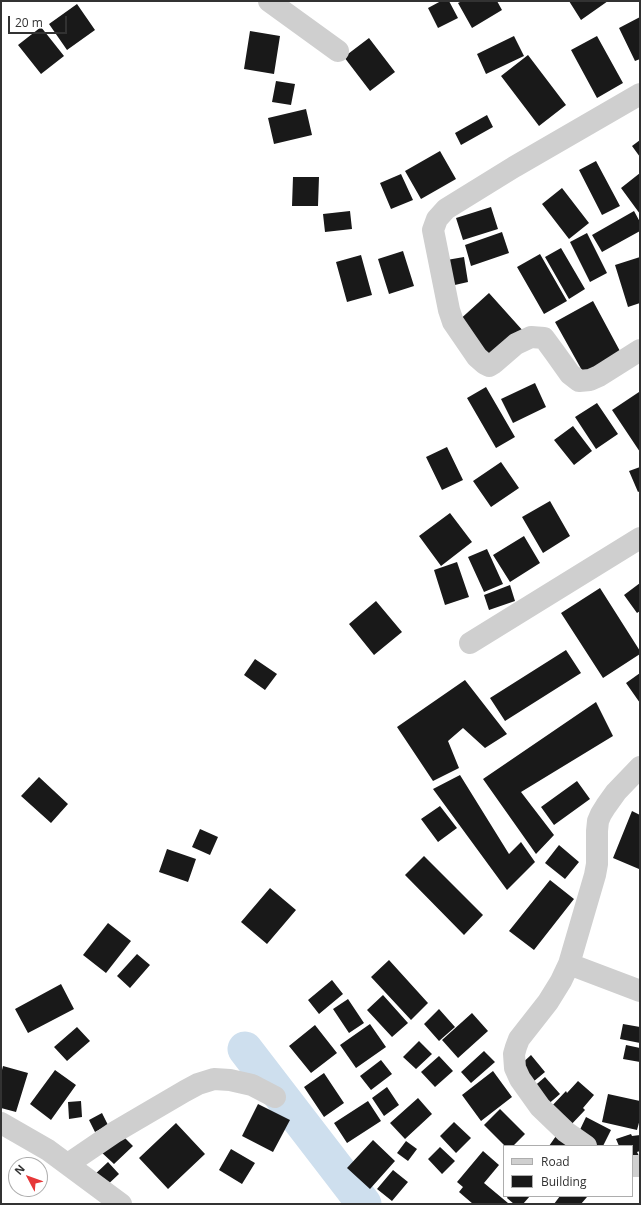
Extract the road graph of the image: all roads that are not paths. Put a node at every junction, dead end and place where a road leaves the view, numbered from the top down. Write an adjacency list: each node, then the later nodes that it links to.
1 (269, 1): 2 (street)
2 (338, 52)
3 (640, 94): 4 (street)
4 (640, 350)
5 (640, 538): 6 (street)
6 (470, 643)
7 (640, 766): 8 (street)
8 (569, 964): 9 (street); 12 (street)
9 (640, 991)
10 (275, 1097): 13 (street)
11 (1, 1123): 13 (street)
12 (585, 1145)
13 (68, 1164): 14 (street)
14 (122, 1204)

